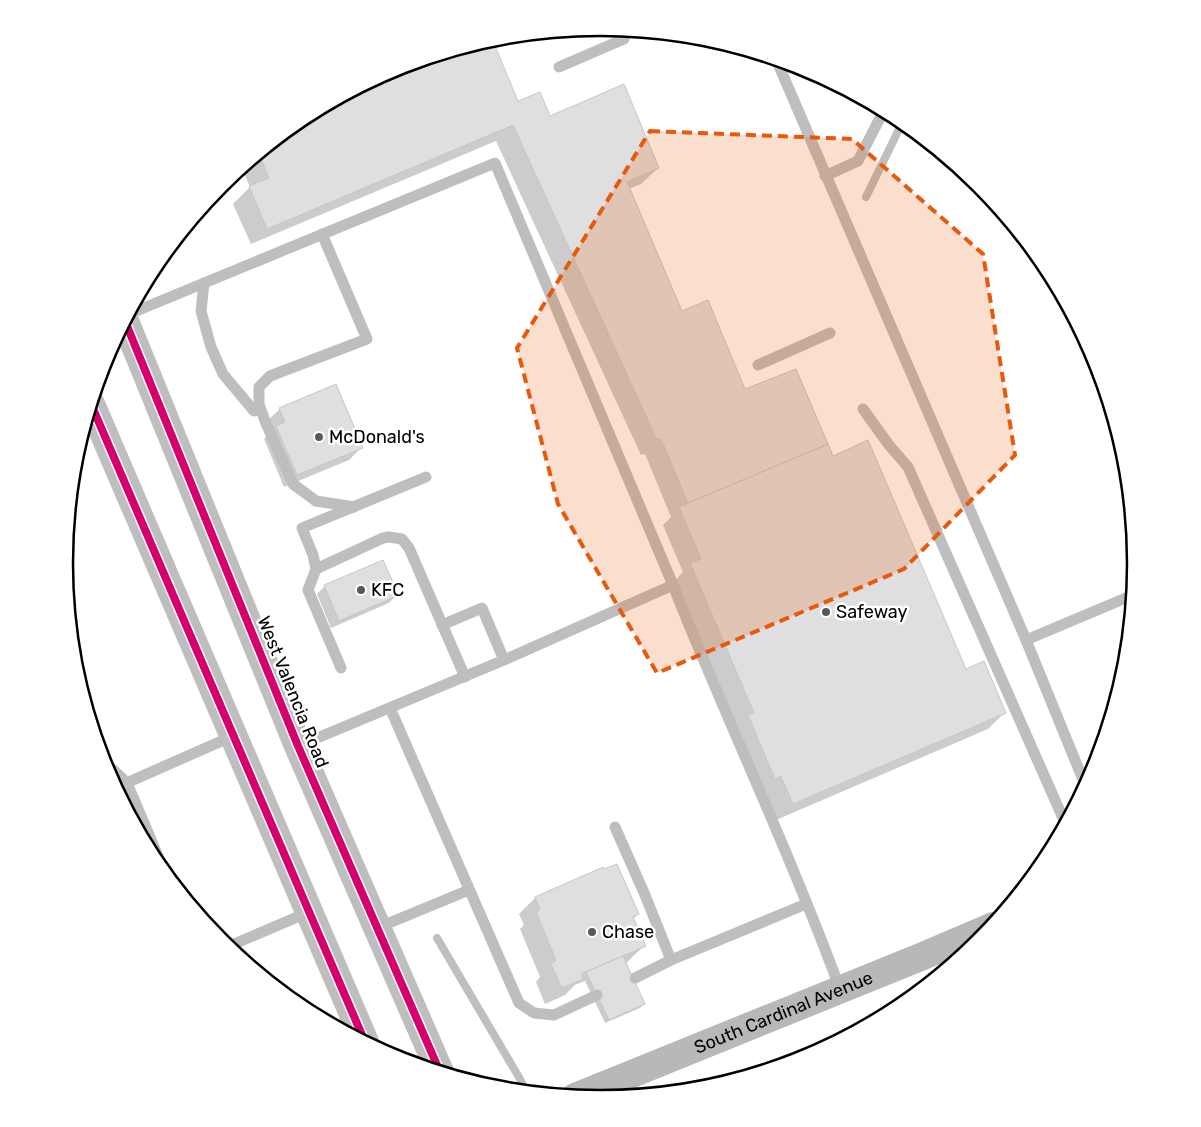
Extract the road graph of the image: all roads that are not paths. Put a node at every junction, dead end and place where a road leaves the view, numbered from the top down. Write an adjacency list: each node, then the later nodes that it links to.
1 (624, 39): 2 (lane)
2 (559, 67)
3 (780, 68): 5 (lane)
4 (880, 117): 5 (lane)
5 (825, 176): 21 (lane)
6 (322, 234): 7 (lane); 16 (lane); 18 (lane)
7 (204, 283): 8 (lane); 13 (lane)
8 (139, 310)
9 (129, 328): 27 (main road, West Valencia Road)
10 (830, 333): 11 (lane)
11 (758, 365)
12 (863, 409): 30 (lane)
13 (254, 411)
14 (95, 412): 26 (main road)
15 (426, 478): 16 (lane)
16 (354, 507): 17 (lane)
17 (316, 568): 20 (lane); 23 (lane)
18 (673, 585): 22 (lane); 33 (lane)
19 (1127, 598): 21 (lane)
20 (442, 625): 22 (lane); 24 (lane)
21 (1026, 640): 28 (lane)
22 (504, 660): 24 (lane)
23 (341, 668)
24 (465, 677): 25 (lane)
25 (390, 708): 27 (lane); 32 (lane)
26 (233, 736): 29 (lane); 34 (main road)
27 (298, 746): 35 (main road, West Valencia Road)
28 (1082, 778)
29 (122, 785)
30 (1062, 817)
31 (615, 827): 38 (lane)
32 (469, 890): 35 (lane); 41 (lane)
33 (806, 904): 38 (lane); 40 (lane)
34 (309, 912): 37 (lane); 42 (main road)
35 (377, 928): 43 (main road, West Valencia Road)
36 (975, 934): 40 (main road, South Cardinal Avenue)
37 (236, 943)
38 (671, 960): 39 (lane)
39 (635, 978)
40 (840, 989): 44 (main road, South Cardinal Avenue)
41 (597, 995)
42 (361, 1033)
43 (437, 1065)
44 (590, 1091)

